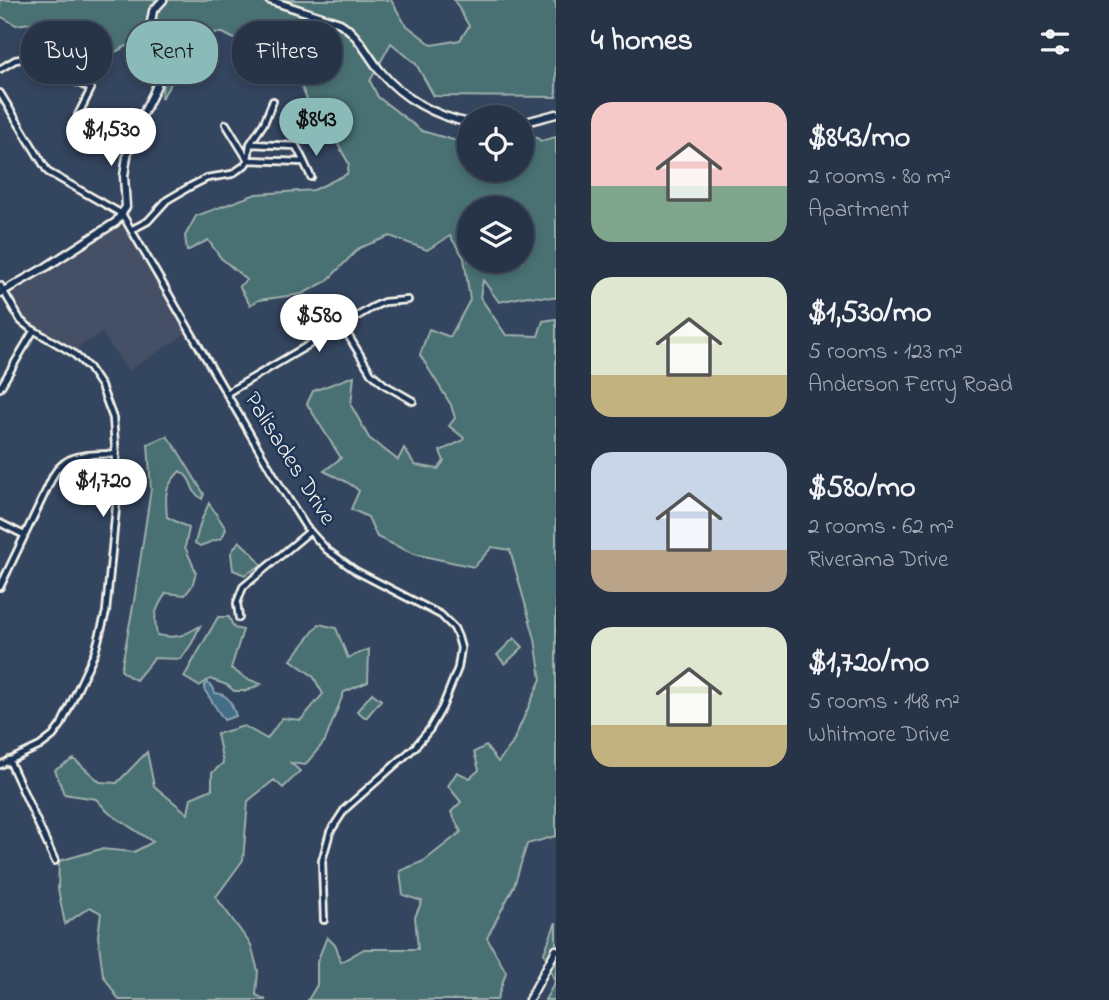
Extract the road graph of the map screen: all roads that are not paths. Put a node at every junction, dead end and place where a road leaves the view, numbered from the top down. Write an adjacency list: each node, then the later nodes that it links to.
1 (163, 0): 15 (street)
2 (269, 0): 8 (street)
3 (0, 69): 7 (street)
4 (0, 93): 15 (street)
5 (273, 101): 11 (street)
6 (556, 114): 9 (street)
7 (78, 115)
8 (457, 120)
9 (534, 120)
10 (226, 124): 12 (street)
11 (250, 144): 12 (street); 13 (street)
12 (248, 160): 13 (street); 16 (street)
13 (304, 162): 14 (street)
14 (312, 177)
15 (122, 214): 16 (street, Palisades Drive); 17 (street)
16 (131, 230): 22 (street, Palisades Drive)
17 (1, 290): 20 (street)
18 (408, 300): 19 (street)
19 (342, 325): 22 (street); 23 (street)
20 (34, 330): 21 (street); 24 (street)
21 (0, 388)
22 (226, 393): 26 (street, Palisades Drive)
23 (413, 401)
24 (116, 454): 27 (street); 31 (street)
25 (0, 523): 27 (street)
26 (310, 531): 30 (street); 34 (street, Palisades Drive)
27 (25, 535): 28 (street)
28 (2, 579): 29 (street)
29 (0, 587)
30 (239, 618)
31 (9, 760): 32 (street); 33 (street)
32 (0, 765)
33 (55, 861)
34 (324, 920)
35 (556, 950): 36 (street)
36 (529, 1000)

